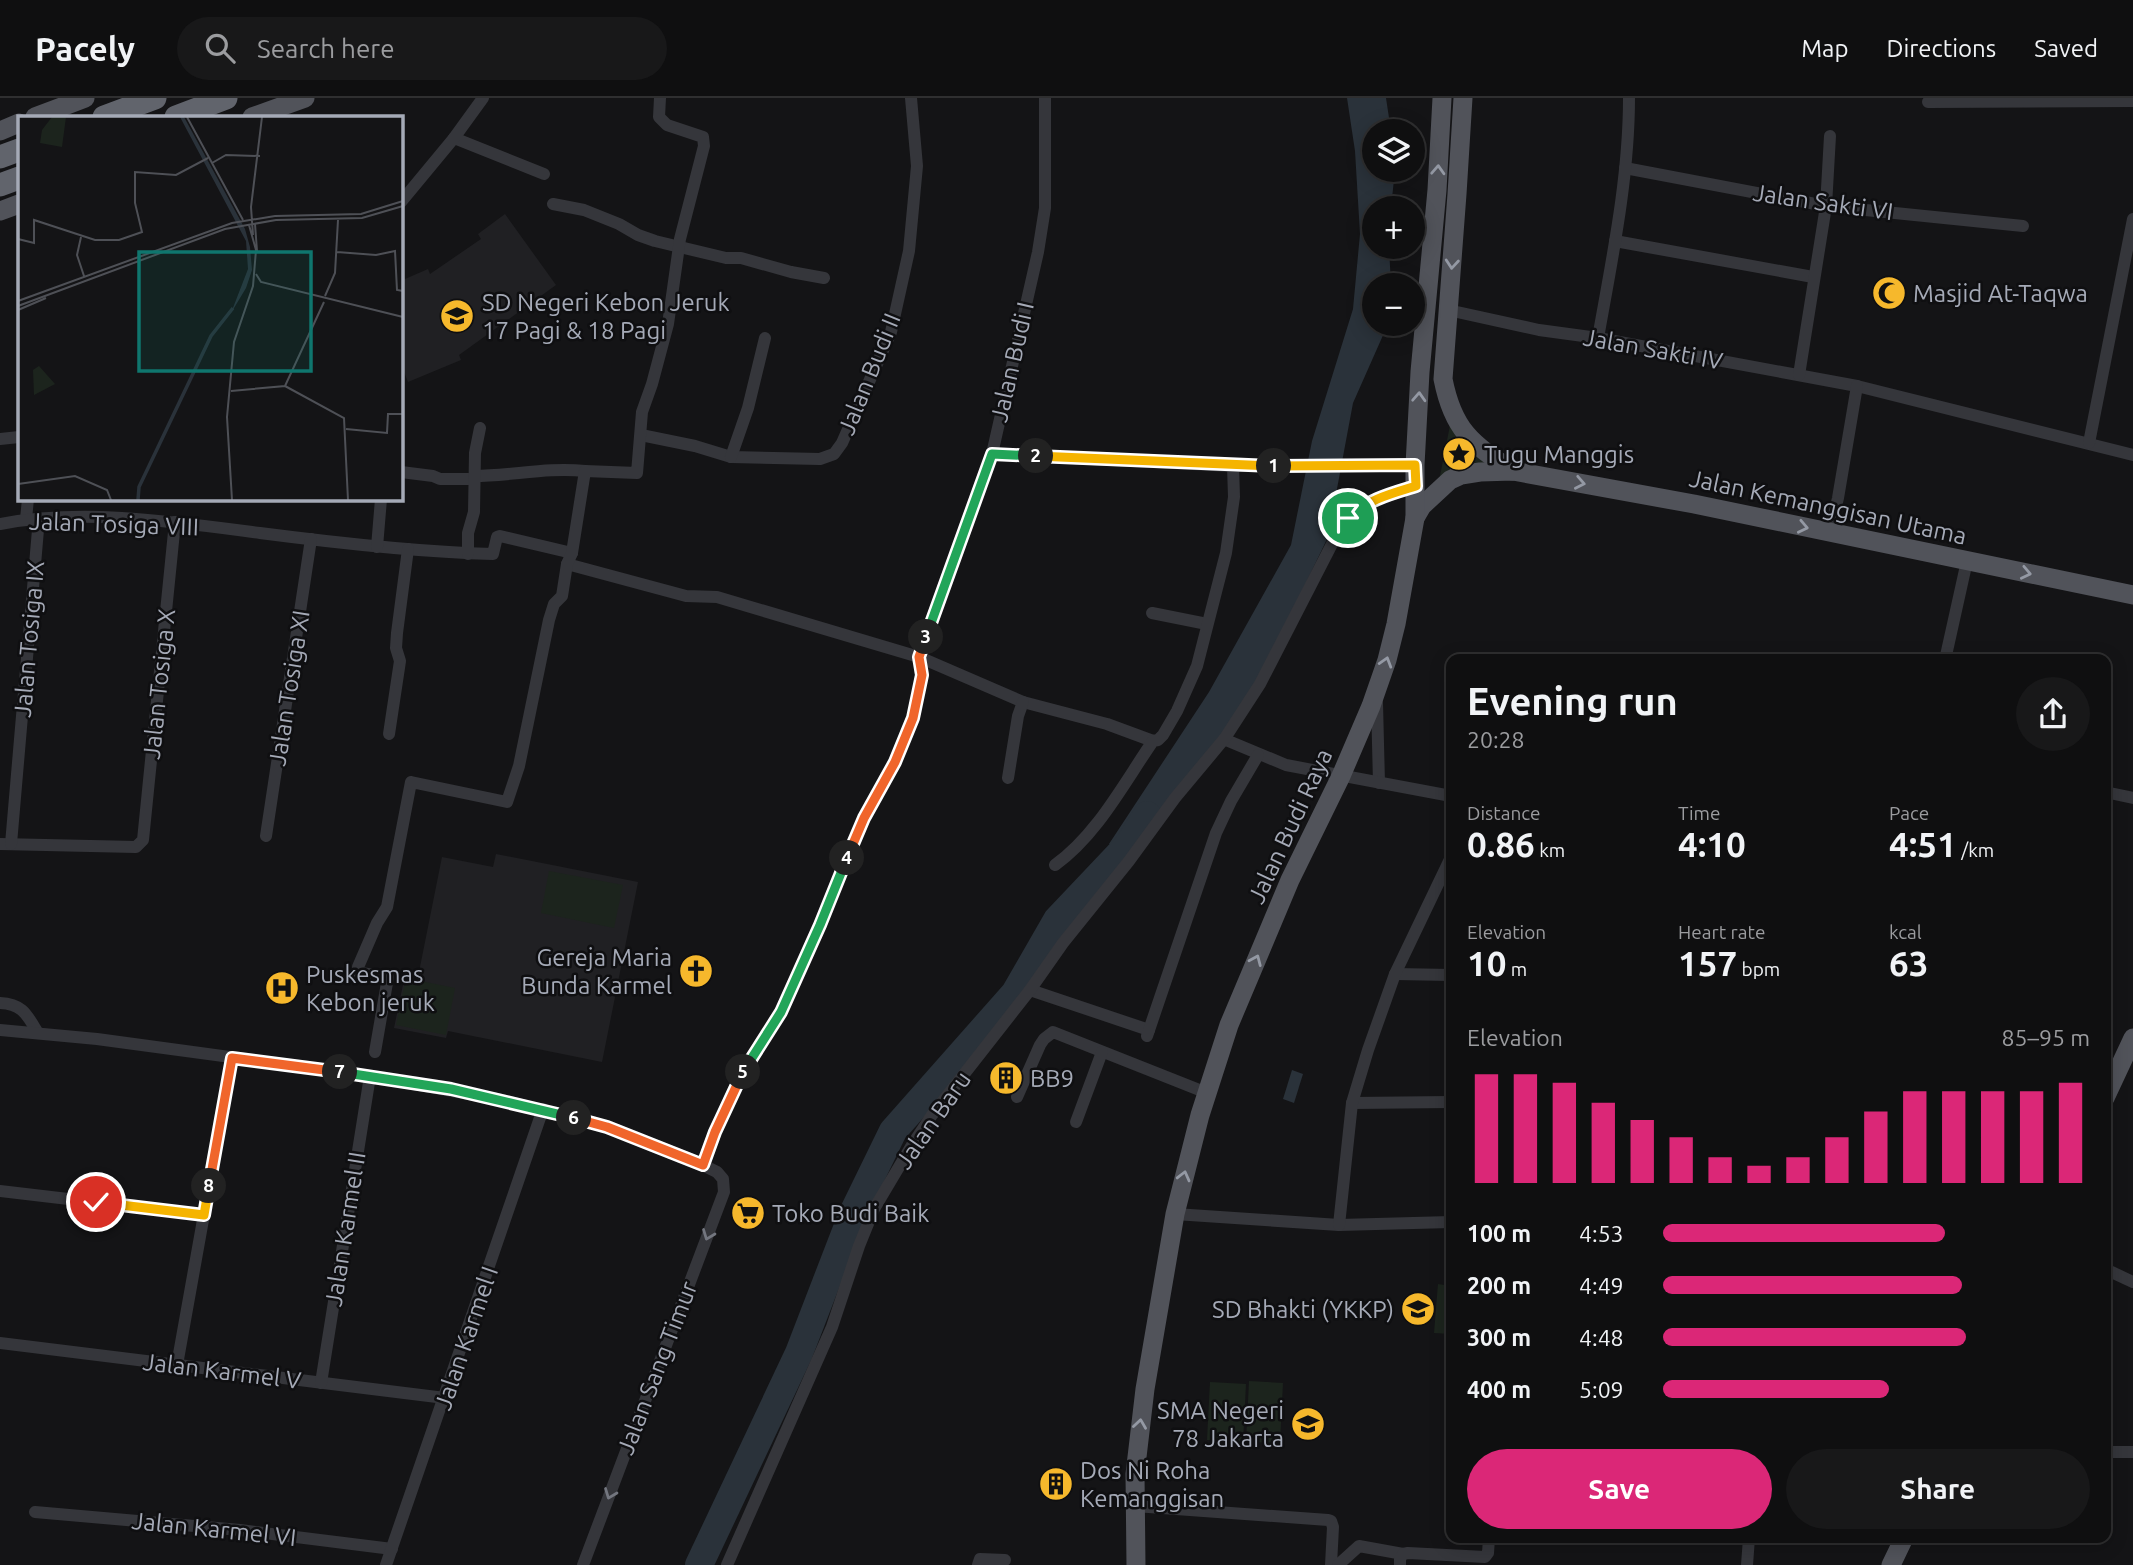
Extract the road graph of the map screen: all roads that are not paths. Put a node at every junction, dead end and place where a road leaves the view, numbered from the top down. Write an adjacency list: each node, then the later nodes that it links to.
1 (85, 98): 14 (main road)
2 (155, 98): 15 (highway)
3 (226, 98): 16 (highway)
4 (305, 98): 17 (main road)
5 (483, 98): 21 (street)
6 (660, 98): 36 (street)
7 (911, 98): 51 (street, Jalan Budi II)
8 (1045, 98): 49 (street, Jalan Budi I)
9 (1442, 98): 52 (main road, Jalan Budi Raya, one-way to 9)
10 (1463, 98): 39 (main road, one-way to 39)
11 (1629, 98): 24 (street)
12 (2133, 101): 13 (street)
13 (1928, 102)
14 (38, 116)
15 (107, 116)
16 (179, 116)
17 (255, 116)
18 (18, 123): 19 (main road)
19 (0, 131)
20 (1830, 136): 31 (street)
21 (454, 138): 25 (street); 28 (street)
22 (18, 150): 23 (highway)
23 (0, 157)
24 (1625, 168): 31 (street, Jalan Sakti VI); 35 (street)
25 (544, 174)
26 (18, 178): 27 (highway)
27 (0, 185)
28 (402, 201)
29 (18, 204): 32 (main road)
30 (553, 204): 36 (street)
31 (1826, 206): 34 (street, Jalan Sakti VI); 37 (street)
32 (0, 211)
33 (2133, 219): 48 (street)
34 (2023, 226)
35 (1615, 241): 37 (street); 41 (street)
36 (679, 246): 38 (street); 45 (street)
37 (1813, 277): 42 (street)
38 (824, 278)
39 (1448, 310): 41 (street, Jalan Sakti IV); 55 (main road, Jalan Kemanggisan Utama)
40 (765, 338): 51 (street)
41 (1598, 338): 42 (street, Jalan Sakti IV)
42 (1799, 375): 43 (street, Jalan Sakti IV)
43 (1857, 386): 48 (street, Jalan Sakti IV); 65 (street)
44 (481, 428): 57 (street)
45 (640, 435): 51 (street, Jalan Budi II); 54 (street)
46 (18, 437): 47 (street)
47 (0, 439)
48 (2090, 443): 50 (street, Jalan Sakti IV)
49 (992, 454): 53 (street); 76 (street, Jalan Budi I)
50 (2133, 455)
51 (732, 457)
52 (1415, 465): 53 (street); 58 (main road, Jalan Budi Raya)
53 (1233, 466): 74 (street)
54 (584, 471): 57 (street); 70 (street)
55 (1513, 471): 61 (main road, Jalan Kemanggisan Utama); 65 (main road, Jalan Kemanggisan Utama, one-way to 65)
56 (402, 472): 57 (street)
57 (474, 477): 69 (street)
58 (1416, 486): 61 (main road, Jalan Budi Raya); 80 (street, Jalan Baru)
59 (29, 500): 62 (street, Jalan Tosiga IX)
60 (381, 500): 67 (street)
61 (1415, 518): 77 (main road, Jalan Budi Raya, one-way to 61)
62 (32, 519): 63 (street, Jalan Tosiga VIII); 64 (street, Jalan Tosiga VIII); 90 (street, Jalan Tosiga IX)
63 (175, 522): 66 (street, Jalan Tosiga VIII); 90 (street, Jalan Tosiga X)
64 (0, 524)
65 (1830, 532): 71 (main road, Jalan Kemanggisan Utama)
66 (311, 539): 67 (street, Jalan Tosiga VIII); 89 (street, Jalan Tosiga XI)
67 (377, 547): 68 (street, Jalan Tosiga VIII)
68 (408, 548): 69 (street, Jalan Tosiga VIII); 79 (street)
69 (468, 554): 70 (street)
70 (570, 558): 76 (street); 100 (street)
71 (1967, 561): 72 (main road, Jalan Kemanggisan Utama, one-way to 72); 75 (street)
72 (2133, 595)
73 (1152, 613): 74 (street)
74 (1207, 624): 81 (street)
75 (1946, 654)
76 (919, 657): 78 (street); 111 (street, Jalan Budi I)
77 (1377, 690): 83 (main road, Jalan Budi Raya); 85 (street)
78 (1023, 702): 81 (street); 84 (street)
79 (389, 734)
80 (1225, 737): 82 (street); 95 (street, Jalan Baru)
81 (1153, 741): 91 (street)
82 (1258, 755): 83 (street); 95 (street)
83 (1341, 776): 85 (street); 105 (main road, Jalan Budi Raya, one-way to 83)
84 (1008, 778)
85 (1379, 783): 87 (street)
86 (2111, 793): 88 (street)
87 (1446, 795)
88 (2133, 798)
89 (266, 836)
90 (5, 844)
91 (1055, 865)
92 (1446, 867): 93 (street)
93 (1395, 974): 94 (street); 108 (street)
94 (1446, 975)
95 (1030, 990): 135 (street, Jalan Baru)
96 (0, 1003): 98 (street)
97 (0, 1030): 98 (street)
98 (38, 1033): 102 (street)
99 (2133, 1038): 104 (main road)
100 (375, 1052)
101 (1102, 1052): 105 (street); 106 (street); 110 (street)
102 (232, 1058): 103 (street); 114 (street)
103 (370, 1076): 109 (street); 121 (street, Jalan Karmel II)
104 (2111, 1085)
105 (1207, 1093): 113 (main road, Jalan Budi Raya, one-way to 105)
106 (1017, 1097)
107 (1446, 1102): 108 (street)
108 (1352, 1103): 116 (street)
109 (542, 1110): 111 (street); 122 (street, Jalan Karmel I)
110 (1076, 1122)
111 (703, 1165): 134 (street, Jalan Sang Timur, one-way to 134)
112 (0, 1191): 114 (street)
113 (1175, 1214): 116 (street); 125 (main road, Jalan Budi Raya, one-way to 113)
114 (204, 1215): 120 (street)
115 (1446, 1222): 116 (street)
116 (1339, 1224)
117 (2111, 1272): 118 (street)
118 (2133, 1282)
119 (0, 1343): 120 (street, Jalan Karmel V)
120 (177, 1365): 121 (street, Jalan Karmel V)
121 (321, 1383): 122 (street, Jalan Karmel V)
122 (445, 1398): 130 (street, Jalan Karmel I)
123 (2111, 1452): 124 (street)
124 (2133, 1452)
125 (1135, 1506): 137 (main road, Jalan Budi Raya); 138 (street)
126 (35, 1513): 130 (street, Jalan Karmel VI)
127 (1489, 1543): 131 (street)
128 (1749, 1543): 140 (street)
129 (1902, 1543): 141 (main road)
130 (392, 1549): 133 (street, Jalan Karmel I)
131 (1402, 1559): 139 (street)
132 (1005, 1560): 136 (street)
133 (386, 1565)
134 (583, 1565)
135 (727, 1565)
136 (978, 1565)
137 (1136, 1565)
138 (1331, 1565)
139 (1338, 1565)
140 (1747, 1565)
141 (1891, 1565)

